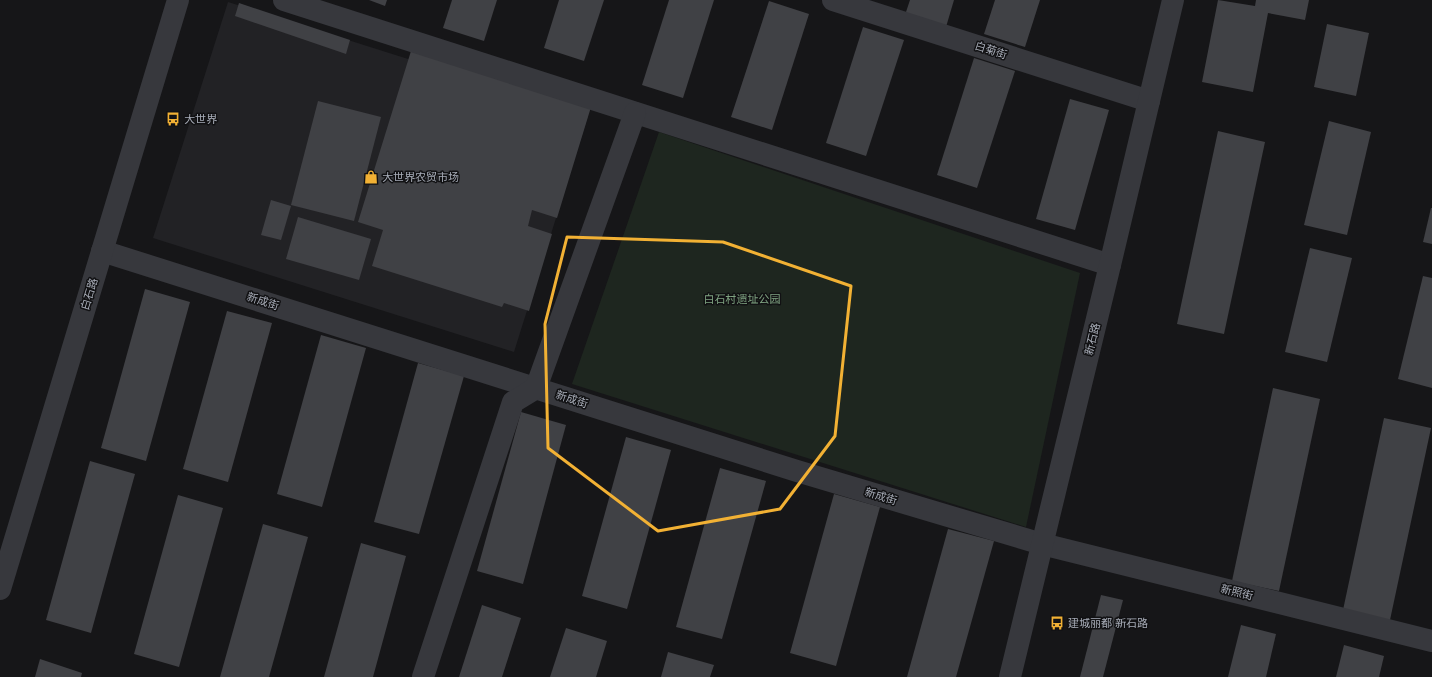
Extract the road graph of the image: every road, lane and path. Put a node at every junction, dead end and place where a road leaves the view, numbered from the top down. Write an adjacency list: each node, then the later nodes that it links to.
1 (178, 0): 7 (street, 白石路)
2 (284, 0): 6 (street)
3 (833, 0): 5 (street, 白菊街)
4 (1173, 0): 5 (street, 新石路)
5 (1149, 101): 8 (street, 新石路)
6 (635, 113): 8 (street); 9 (street)
7 (102, 250): 9 (street, 新成街); 11 (street, 白石路)
8 (1110, 265): 10 (street, 新石路)
9 (536, 388): 10 (street, 新成街); 13 (street)
10 (1042, 544): 12 (street, 新照街); 14 (street, 新石路)
11 (0, 589)
12 (1432, 641)
13 (423, 677)
14 (1010, 677)

